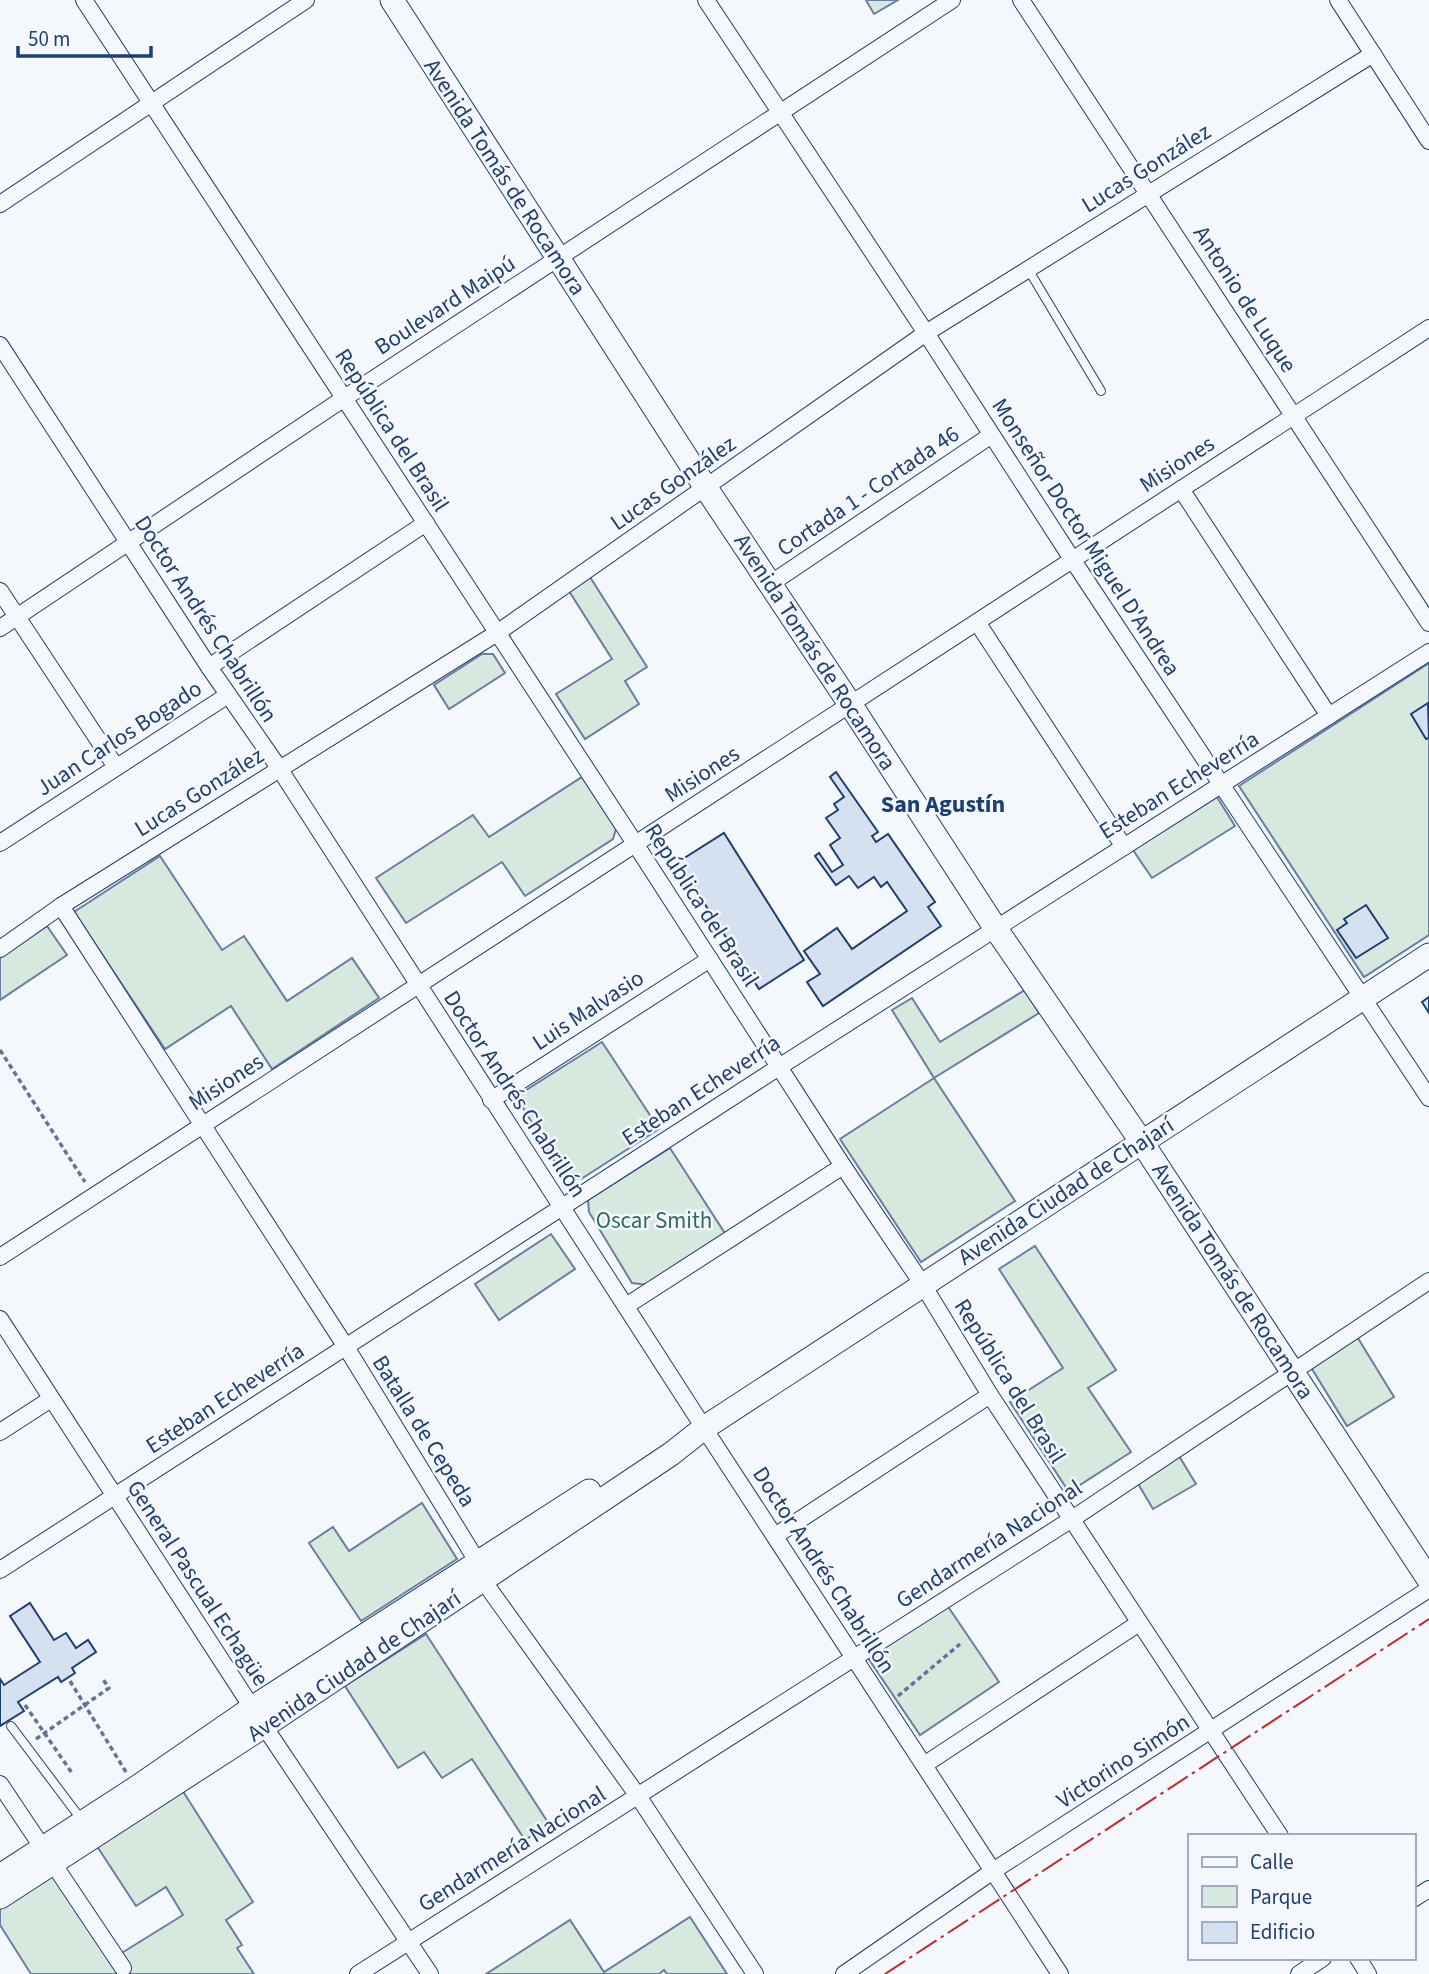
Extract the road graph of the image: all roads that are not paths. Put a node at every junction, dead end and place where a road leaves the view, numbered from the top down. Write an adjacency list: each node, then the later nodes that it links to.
1 (84, 0): 9 (street, República del Brasil)
2 (306, 0): 9 (street)
3 (392, 0): 14 (main road, Avenida Tomás de Rocamora)
4 (706, 0): 10 (street, Monseñor Doctor Miguel D'Andrea)
5 (953, 0): 10 (street, Boulevard Maipú)
6 (1021, 0): 12 (street, Antonio de Luque)
7 (1338, 0): 8 (street)
8 (1373, 54): 11 (street); 12 (street, Lucas González)
9 (151, 104): 13 (street); 20 (street, República del Brasil)
10 (778, 113): 14 (street, Boulevard Maipú); 17 (street, Monseñor Doctor Miguel D'Andrea)
11 (1429, 141)
12 (1149, 193): 15 (street, Lucas González); 21 (street, Antonio de Luque)
13 (0, 204)
14 (558, 258): 20 (street, Boulevard Maipú); 23 (main road, Avenida Tomás de Rocamora)
15 (1028, 269): 17 (street, Lucas González); 19 (lane)
16 (1429, 328): 21 (street, Misiones)
17 (926, 333): 22 (street, Monseñor Doctor Miguel D'Andrea); 23 (street, Lucas González)
18 (0, 345): 26 (street, Doctor Andrés Chabrillón)
19 (1101, 391)
20 (343, 399): 25 (street, República del Brasil); 26 (street, Boulevard Maipú)
21 (1294, 415): 24 (street, Misiones); 32 (street, Antonio de Luque)
22 (990, 436): 27 (street, Monseñor Doctor Miguel D'Andrea); 28 (street, Cortada 1 - Cortada 46)
23 (706, 488): 28 (main road, Avenida Tomás de Rocamora); 34 (street, Lucas González)
24 (1181, 489): 27 (street, Misiones); 39 (street)
25 (426, 523): 34 (street, República del Brasil); 36 (street, Juan Carlos Bogado)
26 (129, 543): 30 (street, Boulevard Maipú); 36 (street, Doctor Andrés Chabrillón)
27 (1072, 559): 31 (street, Misiones); 42 (street, Monseñor Doctor Miguel D'Andrea)
28 (770, 584): 38 (main road, Avenida Tomás de Rocamora)
29 (0, 591): 30 (street)
30 (17, 617): 33 (street, Boulevard Maipú); 40 (street)
31 (977, 622): 38 (street, Misiones); 45 (street)
32 (1429, 623)
33 (0, 628)
34 (497, 633): 41 (street, Lucas González); 44 (street, República del Brasil)
35 (1429, 652): 39 (street, Esteban Echeverría)
36 (209, 667): 37 (street, Doctor Andrés Chabrillón)
37 (228, 695): 40 (street, Juan Carlos Bogado); 41 (street, Doctor Andrés Chabrillón)
38 (850, 704): 44 (street, Misiones); 47 (main road, Avenida Tomás de Rocamora)
39 (1329, 716): 42 (street, Esteban Echeverría)
40 (116, 767): 43 (street, Juan Carlos Bogado)
41 (279, 768): 46 (street, Lucas González); 51 (street, Doctor Andrés Chabrillón)
42 (1223, 785): 45 (street, Esteban Echeverría); 52 (street, Monseñor Doctor Miguel D'Andrea)
43 (0, 843)
44 (636, 845): 50 (street, República del Brasil); 51 (street, Misiones)
45 (1124, 847): 47 (street, Esteban Echeverría)
46 (61, 905): 48 (street, Lucas González); 56 (street, Batalla de Cepeda)
47 (996, 929): 53 (street, Esteban Echeverría); 57 (main road, Avenida Tomás de Rocamora)
48 (0, 949)
49 (1429, 955): 52 (main road, Avenida Ciudad de Chajarí)
50 (710, 959): 53 (street, República del Brasil); 55 (street, Luis Malvasio)
51 (417, 986): 55 (street, Doctor Andrés Chabrillón); 56 (street, Misiones)
52 (1363, 998): 54 (street, Monseñor Doctor Miguel D'Andrea); 57 (main road, Avenida Ciudad de Chajarí)
53 (779, 1067): 58 (street, República del Brasil); 59 (street, Esteban Echeverría)
54 (1429, 1098)
55 (491, 1100): 59 (street, Doctor Andrés Chabrillón)
56 (202, 1124): 60 (street, Misiones); 65 (street, Batalla de Cepeda)
57 (1141, 1141): 62 (main road, Avenida Ciudad de Chajarí); 66 (main road, Avenida Tomás de Rocamora)
58 (842, 1166): 62 (street, República del Brasil); 63 (street)
59 (561, 1207): 63 (street, Doctor Andrés Chabrillón); 65 (street, Esteban Echeverría)
60 (0, 1256)
61 (1429, 1280): 66 (street, Gendarmería Nacional)
62 (923, 1285): 67 (street, República del Brasil); 69 (main road, Avenida Ciudad de Chajarí)
63 (626, 1307): 69 (street, Doctor Andrés Chabrillón)
64 (0, 1319): 68 (street, General Pascual Echagüe)
65 (346, 1347): 71 (street, Esteban Echeverría); 75 (street, Batalla de Cepeda)
66 (1292, 1371): 72 (street, Gendarmería Nacional); 76 (main road, Avenida Tomás de Rocamora)
67 (990, 1395): 72 (street, República del Brasil); 73 (street)
68 (51, 1399): 70 (street); 71 (street, General Pascual Echagüe)
69 (704, 1428): 73 (street, Doctor Andrés Chabrillón); 75 (main road, Avenida Ciudad de Chajarí)
70 (0, 1432)
71 (115, 1497): 74 (street, Esteban Echeverría); 80 (street, General Pascual Echagüe)
72 (1072, 1519): 78 (street, República del Brasil); 79 (street, Gendarmería Nacional)
73 (775, 1536): 79 (street, Doctor Andrés Chabrillón)
74 (0, 1570)
75 (480, 1570): 80 (main road, Avenida Ciudad de Chajarí); 85 (street, Batalla de Cepeda)
76 (1429, 1580)
77 (1429, 1589): 82 (street, Victorino Simón)
78 (1139, 1623): 82 (street, República del Brasil); 83 (street)
79 (854, 1658): 83 (street, Doctor Andrés Chabrillón); 85 (street, Gendarmería Nacional)
80 (258, 1717): 86 (main road, Avenida Ciudad de Chajarí); 88 (main road, Avenida Ciudad de Chajarí); 92 (street, General Pascual Echagüe)
81 (11, 1726): 86 (lane)
82 (1212, 1730): 87 (street, República del Brasil); 89 (street, Victorino Simón)
83 (925, 1765): 89 (street, Doctor Andrés Chabrillón)
84 (0, 1784): 88 (street)
85 (638, 1796): 92 (street, Gendarmería Nacional); 97 (street, Batalla de Cepeda)
86 (83, 1823): 88 (main road, Avenida Ciudad de Chajarí)
87 (1279, 1834)
88 (47, 1856): 90 (main road, Avenida Ciudad de Chajarí); 91 (main road, Avenida Ciudad de Chajarí); 94 (street)
89 (993, 1871): 98 (street, Victorino Simón); 99 (street, Doctor Andrés Chabrillón)
90 (0, 1876)
91 (0, 1898)
92 (408, 1941): 95 (street, Gendarmería Nacional); 96 (street, General Pascual Echagüe)
93 (1320, 1960): 100 (street)
94 (123, 1968)
95 (358, 1974)
96 (430, 1974)
97 (755, 1974)
98 (844, 1974)
99 (1060, 1974)
100 (1299, 1974)

